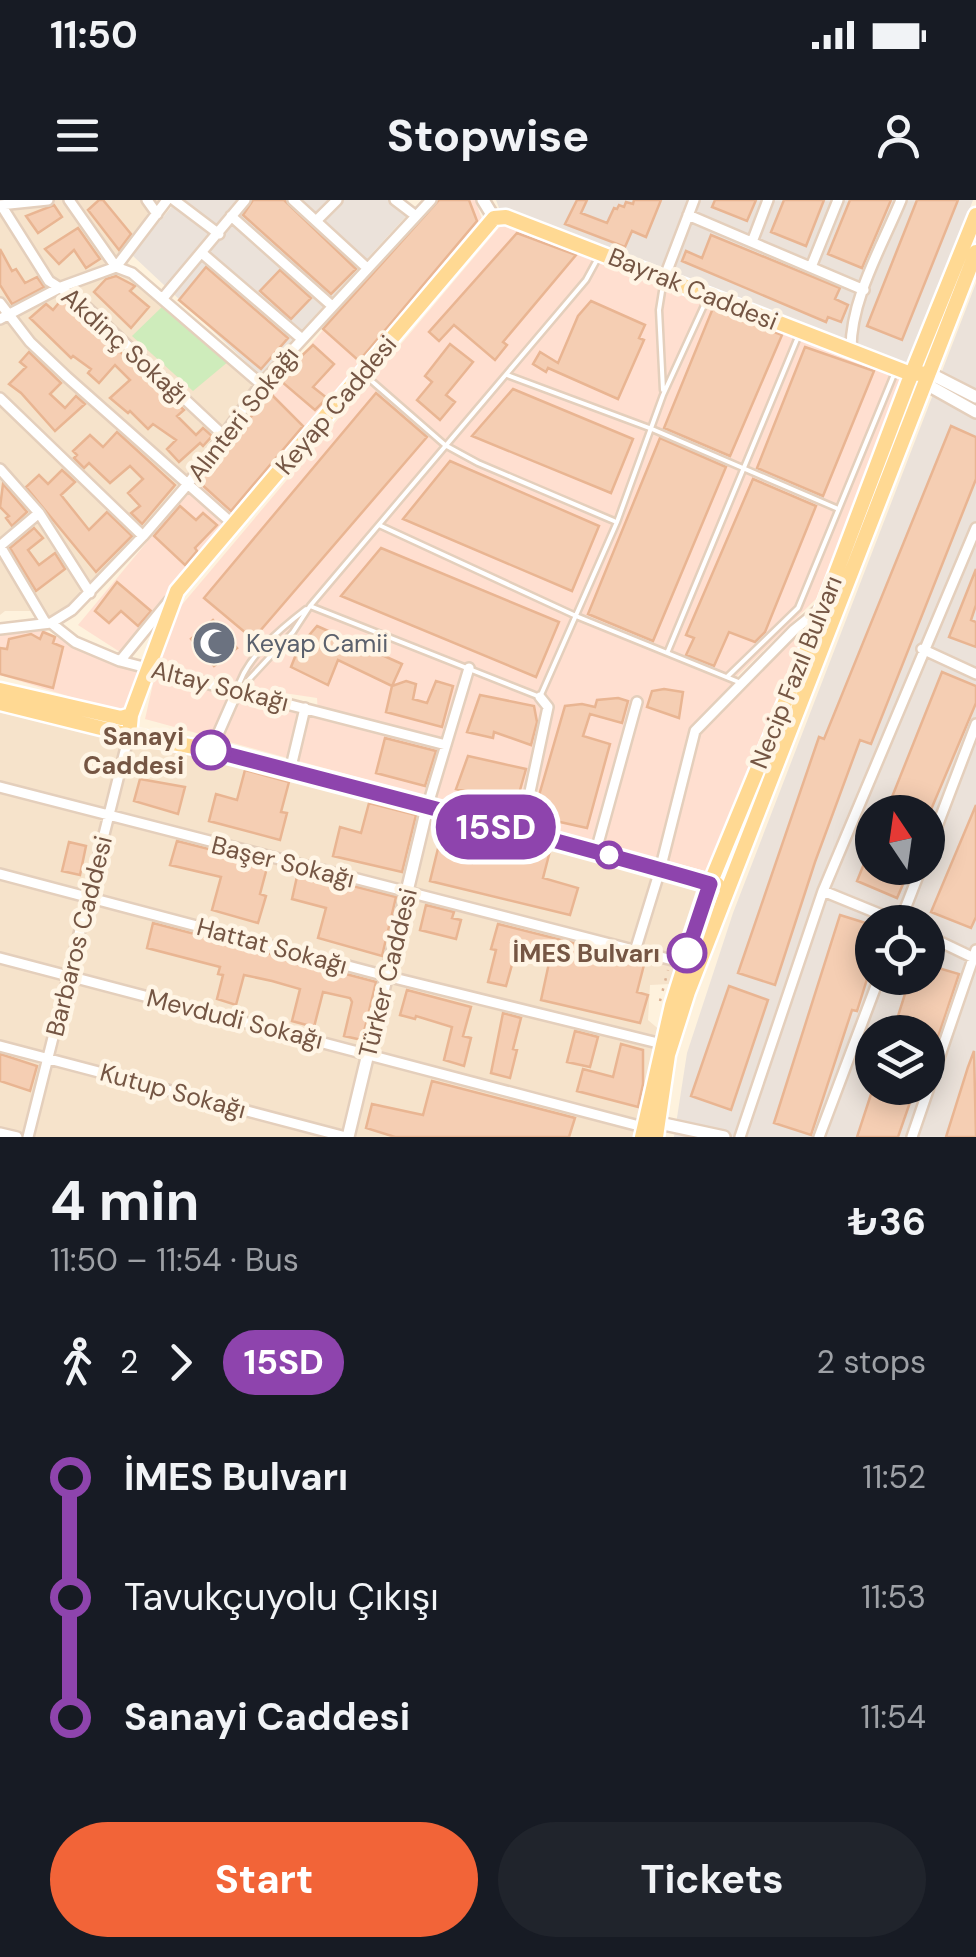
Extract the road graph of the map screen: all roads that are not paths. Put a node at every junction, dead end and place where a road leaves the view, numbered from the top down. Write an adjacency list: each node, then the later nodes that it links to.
1 (48, 200): 15 (street)
2 (69, 200): 28 (street)
3 (146, 200): 16 (street)
4 (170, 200): 16 (street); 23 (street)
5 (245, 200): 18 (street)
6 (293, 200): 22 (street)
7 (337, 200): 22 (street)
8 (396, 200): 19 (street)
9 (431, 200): 19 (street, Alınteri Sokağı)
10 (484, 200): 21 (street)
11 (694, 200): 17 (street)
12 (768, 200): 24 (street)
13 (838, 200): 29 (street)
14 (901, 200): 33 (street)
15 (1, 206): 32 (street, Akdinç Sokağı)
16 (157, 214): 28 (street)
17 (688, 215): 24 (street); 31 (street)
18 (231, 216): 23 (street); 37 (street)
19 (416, 216): 30 (street, Alınteri Sokağı)
20 (976, 216): 44 (main road, Necip Fazıl Bulvarı)
21 (494, 218): 25 (main road, Bayrak Caddesi); 42 (main road, Keyap Caddesi)
22 (316, 221): 30 (street)
23 (218, 234): 27 (street)
24 (752, 242): 29 (street)
25 (601, 252): 31 (main road, Bayrak Caddesi); 43 (lane)
26 (976, 252): 44 (main road, Necip Fazıl Bulvarı)
27 (203, 254): 35 (street); 40 (street)
28 (116, 266): 32 (street); 35 (street)
29 (811, 267): 33 (street)
30 (366, 268): 37 (street, Alınteri Sokağı)
31 (664, 276): 34 (main road, Bayrak Caddesi); 46 (lane)
32 (61, 287): 38 (street); 51 (street, Akdinç Sokağı)
33 (864, 290): 41 (street)
34 (708, 295): 39 (main road, Bayrak Caddesi); 46 (lane)
35 (163, 298): 45 (street)
36 (0, 303): 38 (street)
37 (332, 306): 40 (street, Alınteri Sokağı)
38 (4, 318): 55 (street)
39 (800, 332): 41 (main road, Bayrak Caddesi); 53 (lane)
40 (302, 338): 45 (street, Alınteri Sokağı)
41 (851, 351): 44 (main road, Bayrak Caddesi)
42 (363, 373): 52 (lane); 60 (main road, Keyap Caddesi)
43 (507, 375): 50 (lane); 52 (lane)
44 (915, 375): 47 (street); 49 (street); 56 (lane); 67 (main road, Necip Fazıl Bulvarı); 99 (main road, Necip Fazıl Bulvarı)
45 (261, 384): 51 (street, Alınteri Sokağı)
46 (663, 395): 50 (lane)
47 (976, 397)
48 (0, 398): 62 (street)
49 (976, 412)
50 (652, 428): 53 (lane); 58 (lane)
51 (222, 434): 55 (street, Alınteri Sokağı)
52 (446, 445): 58 (lane); 59 (lane)
53 (744, 468): 56 (lane); 72 (lane)
54 (0, 470): 57 (street)
55 (188, 484): 60 (street); 62 (street, Alınteri Sokağı)
56 (838, 508): 77 (lane)
57 (39, 513): 63 (street); 65 (street)
58 (616, 522): 68 (lane)
59 (380, 524): 66 (lane); 68 (lane)
60 (234, 525): 64 (main road, Keyap Caddesi)
61 (976, 528): 71 (street)
62 (143, 536): 65 (street, Alınteri Sokağı)
63 (0, 546): 69 (street)
64 (178, 592): 73 (street, Keyap Caddesi); 74 (main road, Keyap Caddesi)
65 (90, 593): 69 (street, Alınteri Sokağı)
66 (310, 606): 75 (lane); 80 (lane); 80 (lane)
67 (823, 606): 78 (street); 100 (main road, Necip Fazıl Bulvarı)
68 (576, 616): 72 (lane); 81 (lane)
69 (48, 623): 70 (street); 73 (street, Altay Sokağı)
70 (0, 628)
71 (922, 650): 76 (street); 101 (street)
72 (668, 653): 77 (lane)
73 (120, 661): 74 (street, Altay Sokağı)
74 (149, 668): 80 (street, Altay Sokağı); 85 (main road, Keyap Caddesi)
75 (469, 668): 81 (lane); 88 (street)
76 (976, 674)
77 (727, 677): 78 (lane)
78 (742, 684): 97 (street)
79 (0, 690): 85 (main road)
80 (237, 692): 84 (street, Altay Sokağı); 89 (street)
81 (540, 697): 95 (street)
82 (637, 702): 96 (street)
83 (0, 703): 87 (main road)
84 (305, 708): 88 (street, Altay Sokağı); 90 (street)
85 (132, 715): 87 (main road, Keyap Caddesi)
86 (976, 724): 92 (street)
87 (129, 735): 89 (main road); 94 (street, Barbaros Caddesi)
88 (446, 745): 93 (street)
89 (210, 750): 90 (main road)
90 (290, 771): 93 (main road)
91 (0, 787): 94 (street, Başer Sokağı)
92 (945, 805)
93 (427, 808): 95 (main road); 102 (street, Türker Caddesi)
94 (109, 818): 102 (street, Başer Sokağı); 103 (street, Barbaros Caddesi)
95 (521, 834): 96 (main road)
96 (596, 851): 97 (main road)
97 (660, 870): 100 (main road); 106 (street)
98 (0, 874): 103 (street, Hattat Sokağı)
99 (732, 880): 100 (main road); 117 (main road, Necip Fazıl Bulvarı)
100 (710, 884): 109 (main road, Necip Fazıl Bulvarı)
101 (823, 891): 104 (street); 123 (street)
102 (408, 893): 106 (street, Başer Sokağı); 111 (street, Türker Caddesi)
103 (87, 898): 110 (street, Barbaros Caddesi); 111 (street, Hattat Sokağı)
104 (857, 905)
105 (945, 943): 107 (street)
106 (635, 950): 109 (street, Başer Sokağı)
107 (975, 956): 125 (street)
108 (0, 958): 110 (street, Mevdudi Sokağı)
109 (678, 961): 113 (main road, Necip Fazıl Bulvarı)
110 (70, 976): 115 (street, Mevdudi Sokağı); 116 (street, Barbaros Caddesi)
111 (386, 976): 113 (street, Hattat Sokağı); 115 (street, Türker Caddesi)
112 (873, 995): 124 (street)
113 (662, 1044): 117 (main road, Necip Fazıl Bulvarı)
114 (0, 1046): 116 (street, Kutup Sokağı)
115 (367, 1052): 117 (street, Mevdudi Sokağı); 121 (street, Türker Caddesi)
116 (48, 1058): 120 (street, Barbaros Caddesi); 121 (street, Kutup Sokağı)
117 (649, 1129): 122 (street)
118 (0, 1133): 119 (street)
119 (16, 1137)
120 (28, 1137)
121 (347, 1137)
122 (724, 1137)
123 (740, 1137)
124 (819, 1137)
125 (912, 1137)

